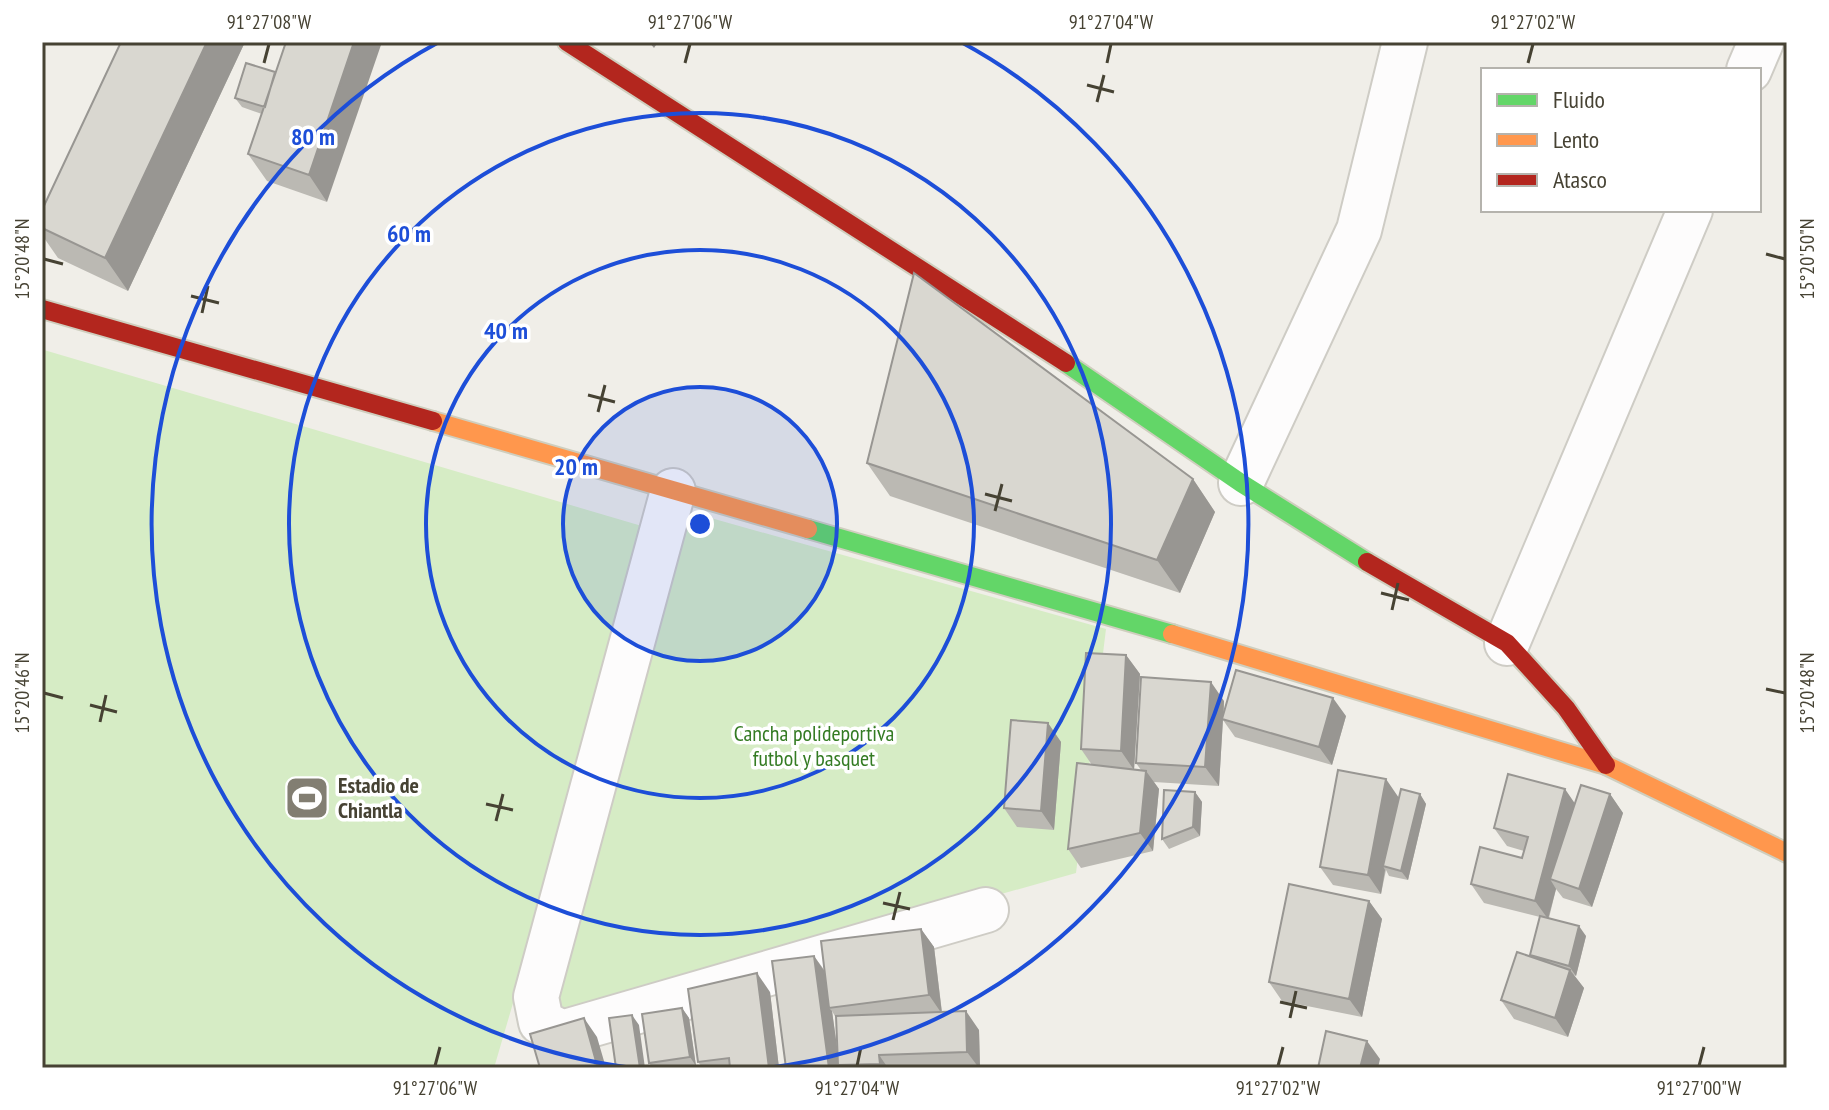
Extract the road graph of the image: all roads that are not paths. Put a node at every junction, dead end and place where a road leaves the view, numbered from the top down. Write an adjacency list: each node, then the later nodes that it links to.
1 (567, 42): 7 (main road)
2 (1405, 42): 7 (street)
3 (1761, 42): 4 (street)
4 (1750, 68)
5 (1689, 212): 9 (street)
6 (42, 309): 8 (main road)
7 (1241, 483): 9 (main road)
8 (673, 491): 10 (main road); 12 (street)
9 (1507, 643): 10 (main road)
10 (1606, 765): 11 (main road)
11 (1787, 853)
12 (986, 910)

